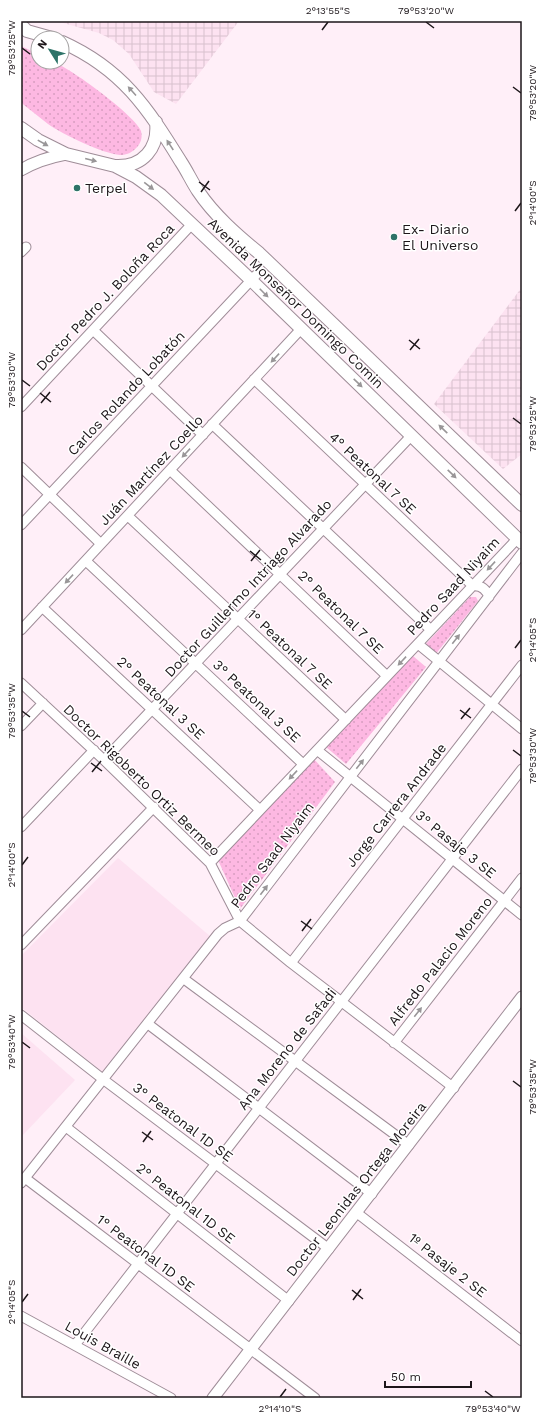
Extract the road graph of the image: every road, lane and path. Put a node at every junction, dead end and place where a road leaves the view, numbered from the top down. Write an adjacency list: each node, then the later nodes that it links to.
1 (70, 46): 2 (main road, Avenida Monseñor Domingo Comin, one-way to 1)
2 (156, 122): 5 (main road); 21 (main road, Avenida Monseñor Domingo Comin, one-way to 2)
3 (21, 128): 4 (main road, Avenida Monseñor Domingo Comin, one-way to 4)
4 (66, 154): 5 (main road, Avenida Monseñor Domingo Comin, one-way to 5); 6 (street)
5 (115, 166): 7 (main road, Avenida Monseñor Domingo Comin, one-way to 7)
6 (21, 170)
7 (192, 224): 8 (main road, Avenida Monseñor Domingo Comin); 10 (street, Doctor Pedro J. Boloña Roca)
8 (254, 277): 9 (main road, Avenida Monseñor Domingo Comin, one-way to 9); 12 (street, Carlos Rolando Lobatón)
9 (301, 329): 11 (street, Juán Martínez Coello, one-way to 11); 16 (main road, Avenida Monseñor Domingo Comin, one-way to 16)
10 (93, 330): 12 (street); 13 (street, Doctor Pedro J. Boloña Roca)
11 (254, 380): 14 (street, Juán Martínez Coello); 19 (street, 4° Peatonal 7 SE)
12 (152, 386): 15 (street); 20 (street, Carlos Rolando Lobatón)
13 (21, 407)
14 (212, 424): 15 (street, Juán Martínez Coello); 24 (street)
15 (202, 435): 18 (street, Juán Martínez Coello, one-way to 18)
16 (412, 435): 19 (street, Doctor Guillermo Intriago Alvarado); 25 (main road, Avenida Monseñor Domingo Comin, one-way to 25)
17 (21, 467): 20 (street)
18 (170, 470): 22 (street, Juán Martínez Coello); 29 (street, 2° Peatonal 7 SE)
19 (365, 485): 24 (street, Doctor Guillermo Intriago Alvarado); 30 (street, 4° Peatonal 7 SE)
20 (50, 495): 23 (street, Carlos Rolando Lobatón); 26 (street)
21 (522, 505)
22 (128, 516): 26 (street, Juán Martínez Coello); 33 (street, 1° Peatonal 7 SE)
23 (21, 526)
24 (323, 529): 29 (street, Doctor Guillermo Intriago Alvarado); 35 (street)
25 (520, 540): 30 (street, Pedro Saad Niyaim, one-way to 30)
26 (101, 544): 28 (street, Juán Martínez Coello)
27 (522, 553): 31 (street, Pedro Saad Niyaim)
28 (86, 561): 32 (street, Juán Martínez Coello, one-way to 32); 38 (street, 3° Peatonal 3 SE)
29 (281, 574): 33 (street, Doctor Guillermo Intriago Alvarado); 40 (street, 2° Peatonal 7 SE)
30 (473, 586): 31 (street, 4° Peatonal 7 SE); 35 (street, Pedro Saad Niyaim)
31 (489, 597): 37 (street, Pedro Saad Niyaim, one-way to 31)
32 (42, 607): 34 (street, Juán Martínez Coello); 44 (street, 2° Peatonal 3 SE)
33 (238, 619): 38 (street, Doctor Guillermo Intriago Alvarado); 45 (street, 1° Peatonal 7 SE)
34 (21, 630)
35 (431, 630): 36 (street, Pedro Saad Niyaim)
36 (418, 644): 37 (street); 40 (street, Pedro Saad Niyaim, one-way to 40)
37 (439, 661): 43 (street); 53 (street, Pedro Saad Niyaim, one-way to 37)
38 (196, 664): 44 (street, Doctor Guillermo Intriago Alvarado); 51 (street, 3° Peatonal 3 SE)
39 (522, 665): 43 (street, Jorge Carrera Andrade)
40 (387, 676): 45 (street, Pedro Saad Niyaim)
41 (21, 683): 42 (street, Doctor Rigoberto Ortiz Bermeo)
42 (43, 703): 46 (street); 48 (street, Doctor Rigoberto Ortiz Bermeo)
43 (492, 704): 47 (street); 56 (street, Jorge Carrera Andrade)
44 (153, 708): 50 (street, Doctor Guillermo Intriago Alvarado); 55 (street, 2° Peatonal 3 SE)
45 (346, 720): 49 (street, Pedro Saad Niyaim)
46 (21, 726)
47 (522, 729)
48 (94, 750): 50 (street, Doctor Rigoberto Ortiz Bermeo); 57 (street)
49 (317, 750): 51 (street, Pedro Saad Niyaim); 53 (street, 3° Pasaje 3 SE)
50 (104, 760): 54 (street, Doctor Rigoberto Ortiz Bermeo)
51 (304, 764): 55 (street, Pedro Saad Niyaim, one-way to 55)
52 (522, 769): 58 (street, Ana Moreno de Safadi)
53 (350, 777): 56 (street, 3° Pasaje 3 SE); 63 (street, Pedro Saad Niyaim, one-way to 53)
54 (154, 807): 59 (street, Doctor Rigoberto Ortiz Bermeo); 64 (street)
55 (260, 810): 59 (street, Pedro Saad Niyaim)
56 (402, 819): 58 (street, 3° Pasaje 3 SE); 65 (street, Jorge Carrera Andrade)
57 (21, 827)
58 (452, 859): 61 (street, 3° Pasaje 3 SE); 68 (street, Ana Moreno de Safadi)
59 (210, 863): 63 (street, Doctor Rigoberto Ortiz Bermeo)
60 (522, 878): 61 (street, Alfredo Palacio Moreno)
61 (504, 901): 62 (street, 3° Pasaje 3 SE); 71 (street, Alfredo Palacio Moreno, one-way to 61)
62 (522, 915)
63 (240, 921): 65 (street, Doctor Rigoberto Ortiz Bermeo); 66 (street, Pedro Saad Niyaim)
64 (21, 945)
65 (292, 963): 68 (street, Doctor Rigoberto Ortiz Bermeo)
66 (184, 979): 70 (street, Pedro Saad Niyaim); 72 (street)
67 (522, 997): 74 (street, Doctor Leonidas Ortega Moreira)
68 (342, 1001): 71 (street, Doctor Rigoberto Ortiz Bermeo); 72 (street, Ana Moreno de Safadi)
69 (21, 1015): 73 (street, 3° Peatonal 1D SE)
70 (148, 1024): 73 (street, Pedro Saad Niyaim); 75 (street)
71 (394, 1043): 74 (street, Doctor Rigoberto Ortiz Bermeo)
72 (295, 1061): 75 (street, Ana Moreno de Safadi); 77 (street)
73 (104, 1080): 76 (street, Pedro Saad Niyaim); 78 (street, 3° Peatonal 1D SE)
74 (454, 1088): 77 (street, Doctor Leonidas Ortega Moreira)
75 (259, 1108): 78 (street, Ana Moreno de Safadi); 80 (street)
76 (66, 1127): 79 (street, Pedro Saad Niyaim); 82 (street, 2° Peatonal 1D SE)
77 (409, 1145): 80 (street, Doctor Leonidas Ortega Moreira)
78 (216, 1164): 82 (street, Ana Moreno de Safadi); 83 (street, 3° Peatonal 1D SE)
79 (23, 1181): 84 (street, 1° Peatonal 1D SE)
80 (372, 1194): 81 (street, Doctor Leonidas Ortega Moreira)
81 (357, 1213): 83 (street, Doctor Leonidas Ortega Moreira); 87 (street, 1º Pasaje 2 SE)
82 (177, 1214): 84 (street, Ana Moreno de Safadi); 85 (street, 2° Peatonal 1D SE)
83 (329, 1249): 85 (street, Doctor Leonidas Ortega Moreira)
84 (138, 1264): 88 (street, Ana Moreno de Safadi); 89 (street, 1° Peatonal 1D SE)
85 (289, 1301): 89 (street, Doctor Leonidas Ortega Moreira)
86 (21, 1316): 88 (street, Louis Braille)
87 (522, 1341)
88 (75, 1345): 90 (street, Louis Braille)
89 (250, 1350): 91 (street, Doctor Leonidas Ortega Moreira); 92 (street, 1° Peatonal 1D SE)
90 (171, 1398)
91 (213, 1398)
92 (315, 1398)

